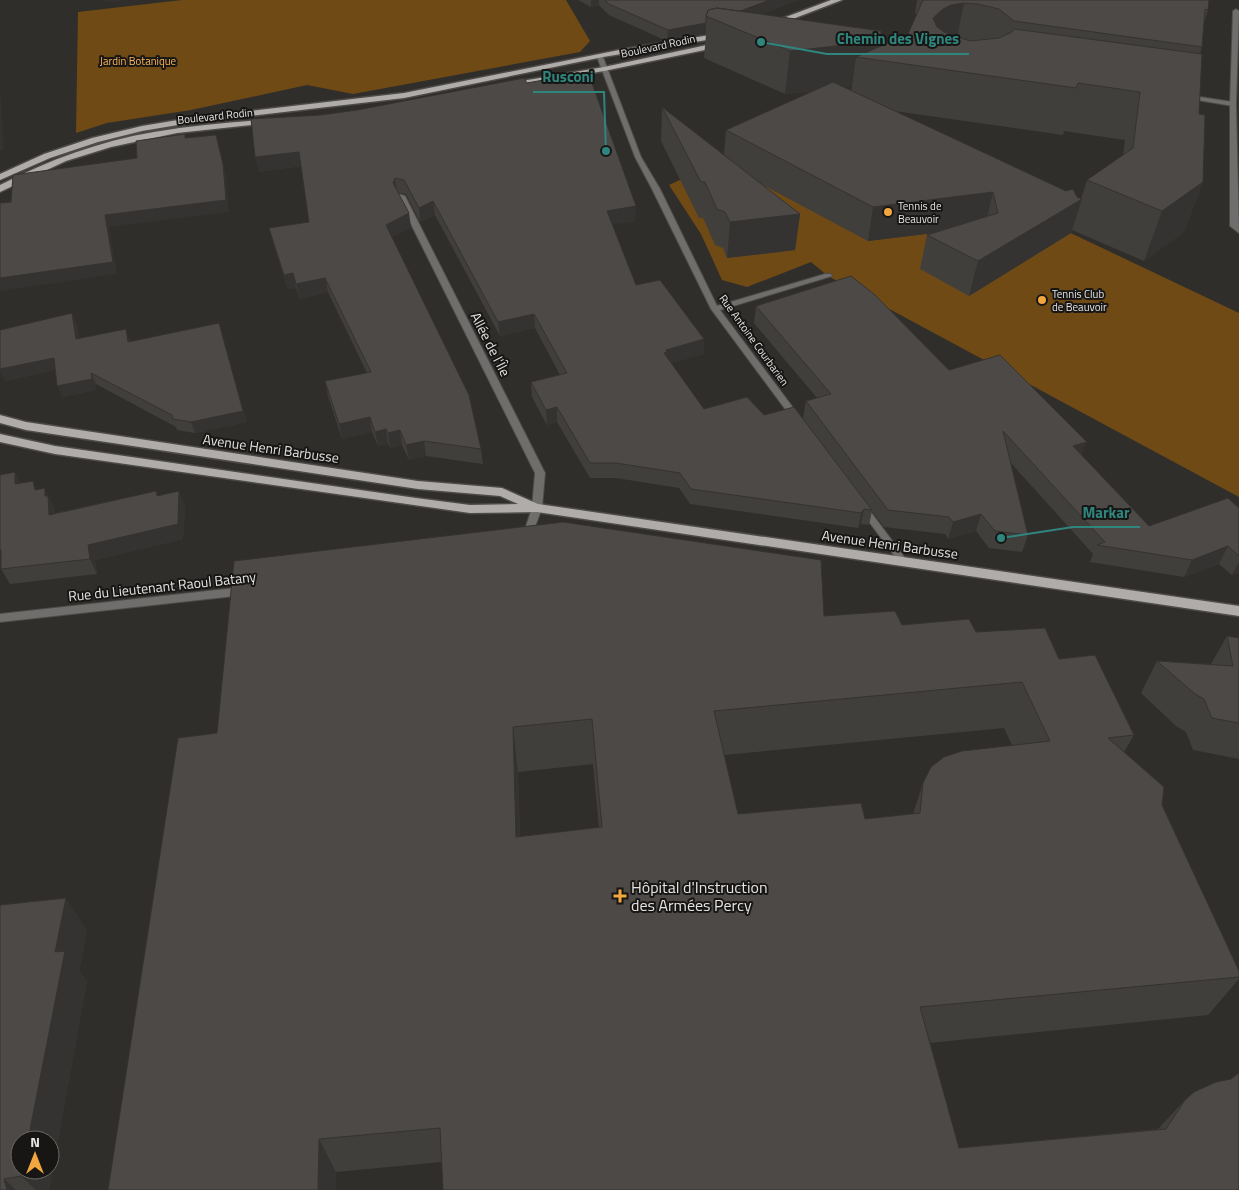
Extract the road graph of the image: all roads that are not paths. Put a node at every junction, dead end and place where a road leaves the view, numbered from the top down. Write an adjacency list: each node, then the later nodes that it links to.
1 (838, 0): 3 (main road)
2 (1236, 11): 9 (street)
3 (763, 27)
4 (600, 58): 5 (street, Rue Antoine Courbarien); 5 (main road, Boulevard Rodin); 12 (main road, Boulevard Rodin)
5 (604, 69): 6 (main road, Boulevard Rodin); 17 (street, Rue Antoine Courbarien)
6 (505, 86)
7 (466, 93): 10 (main road)
8 (1178, 96): 9 (street)
9 (1236, 104): 15 (street)
10 (330, 114)
11 (281, 120): 13 (main road, Boulevard Rodin)
12 (0, 177)
13 (0, 189)
14 (401, 196): 22 (street, Allée de l'Île)
15 (1239, 231)
16 (828, 276): 17 (street)
17 (715, 309): 19 (street, Rue Antoine Courbarien)
18 (0, 419): 22 (main road, Avenue Henri Barbusse)
19 (802, 426)
20 (0, 438): 22 (main road, Avenue Henri Barbusse)
21 (860, 503): 24 (street)
22 (537, 508): 23 (street); 24 (main road, Avenue Henri Barbusse)
23 (519, 543)
24 (902, 560): 26 (main road, Avenue Henri Barbusse)
25 (251, 590): 27 (street, Rue du Lieutenant Raoul Batany)
26 (1239, 611)
27 (0, 618)

